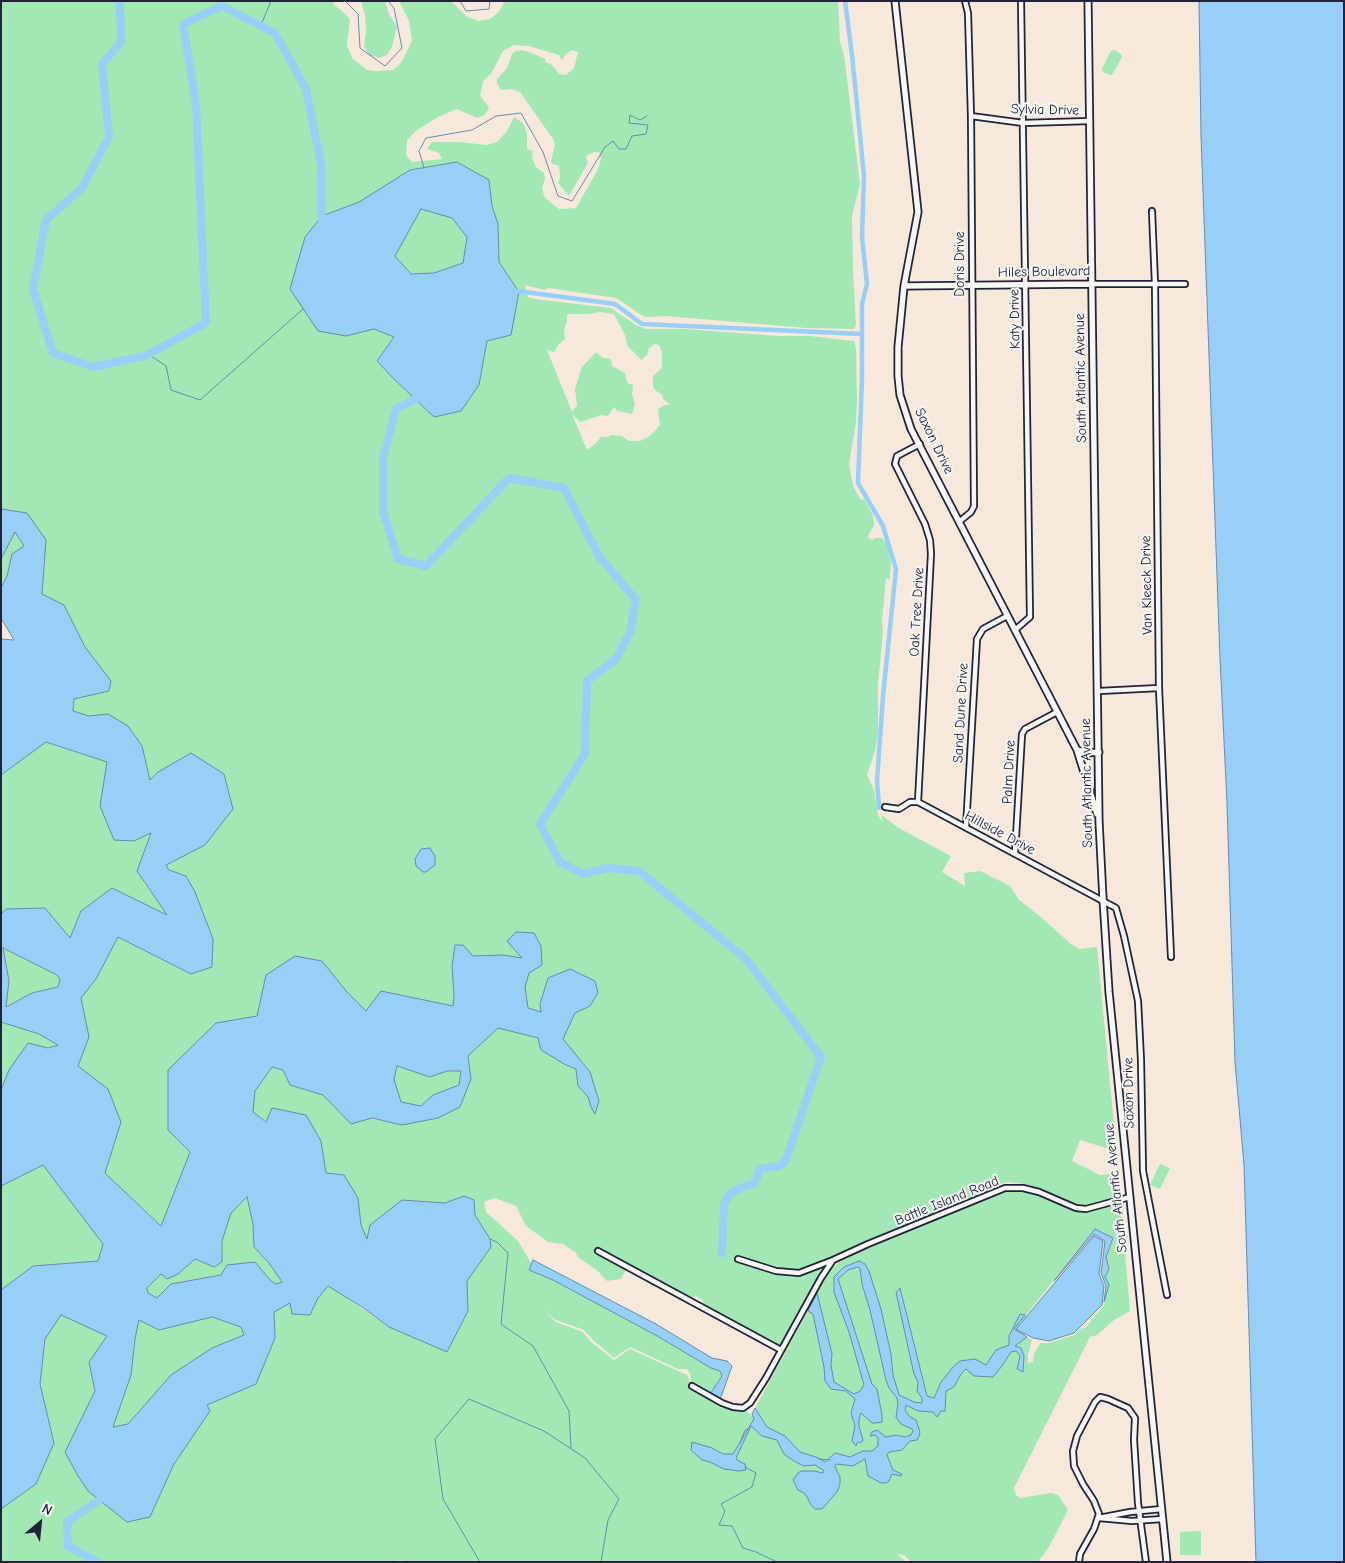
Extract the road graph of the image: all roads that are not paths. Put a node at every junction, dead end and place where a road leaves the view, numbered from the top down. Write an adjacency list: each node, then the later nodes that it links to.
1 (895, 1): 13 (street, Saxon Drive)
2 (966, 1): 5 (street, Doris Drive)
3 (1021, 1): 7 (street, Katy Drive)
4 (1088, 1): 6 (street, South Atlantic Avenue)
5 (970, 116): 7 (street, Sylvia Drive); 14 (street, Doris Drive)
6 (1090, 121): 7 (street, Sylvia Drive); 10 (street, South Atlantic Avenue)
7 (1023, 123): 9 (street, Katy Drive)
8 (1152, 211): 11 (street, Van Kleeck Drive)
9 (1025, 284): 10 (street, Hiles Boulevard); 14 (street, Hiles Boulevard); 18 (street, Katy Drive)
10 (1092, 284): 11 (street, Hiles Boulevard); 20 (street, South Atlantic Avenue)
11 (1155, 284): 12 (street, Hiles Boulevard); 19 (street, Van Kleeck Drive)
12 (1185, 284)
13 (904, 286): 14 (street, Hiles Boulevard); 15 (street, Saxon Drive)
14 (972, 286): 16 (street, Doris Drive)
15 (920, 444): 16 (street, Saxon Drive); 24 (street, Oak Tree Drive)
16 (960, 521): 17 (street, Saxon Drive)
17 (1007, 616): 18 (street, Saxon Drive); 27 (street, Sand Dune Drive)
18 (1015, 630): 21 (street, Saxon Drive)
19 (1159, 688): 20 (street); 30 (street, Van Kleeck Drive)
20 (1098, 691): 23 (street, South Atlantic Avenue)
21 (1057, 712): 22 (street, Saxon Drive); 28 (street, Palm Drive)
22 (1077, 750): 23 (street); 26 (street, Saxon Drive)
23 (1099, 752): 26 (street, South Atlantic Avenue)
24 (918, 802): 25 (street); 27 (street, Hillside Drive)
25 (885, 808)
26 (1099, 821): 29 (street, South Atlantic Avenue)
27 (966, 827): 28 (street, Hillside Drive)
28 (1015, 854): 29 (street, Hillside Drive)
29 (1102, 899): 31 (street, South Atlantic Avenue); 35 (street, Saxon Drive)
30 (1171, 957)
31 (1130, 1197): 34 (street, Battle Island Road); 38 (street, South Atlantic Avenue)
32 (598, 1251): 36 (street)
33 (738, 1259): 34 (street, Battle Island Road)
34 (833, 1260): 36 (street)
35 (1167, 1295)
36 (781, 1350): 37 (street)
37 (692, 1386)
38 (1162, 1509): 39 (street); 41 (street, South Atlantic Avenue)
39 (1139, 1511): 40 (street); 40 (street); 42 (street)
40 (1099, 1518): 42 (street); 43 (street)
41 (1162, 1518): 42 (street); 45 (street, South Atlantic Avenue)
42 (1140, 1520): 44 (street)
43 (1079, 1562)
44 (1146, 1562)
45 (1167, 1562)

